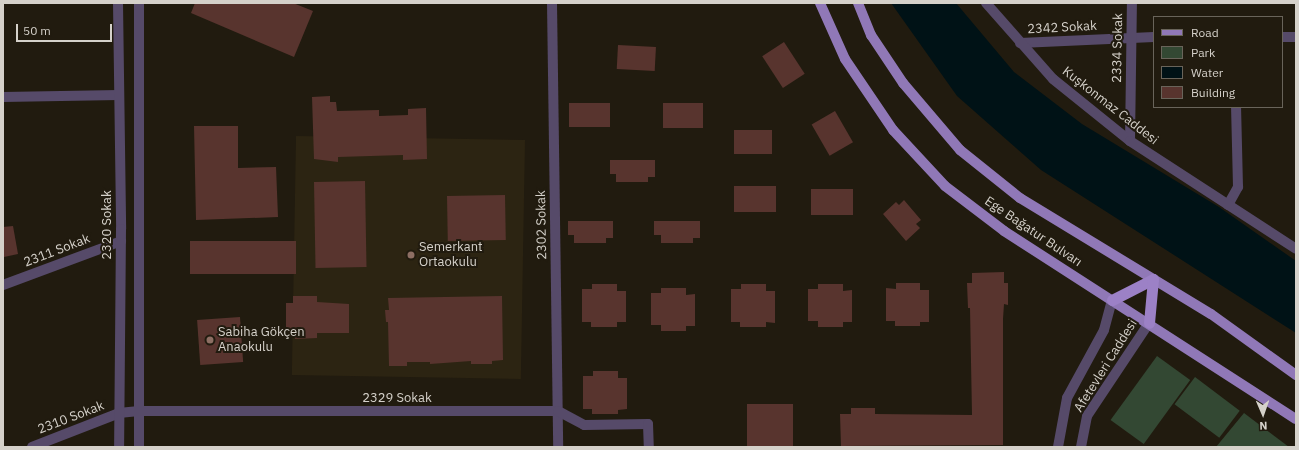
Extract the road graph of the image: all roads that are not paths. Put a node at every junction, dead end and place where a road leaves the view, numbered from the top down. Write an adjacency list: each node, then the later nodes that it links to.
1 (118, 3): 13 (street, 2320 Sokak)
2 (139, 3): 25 (street)
3 (552, 3): 26 (street, 2302 Sokak)
4 (820, 3): 22 (main road, Ege Bağatur Bulvarı)
5 (858, 3): 20 (main road, Ege Bağatur Bulvarı)
6 (986, 3): 12 (street, Kuşkonmaz Caddesi)
7 (1132, 3): 9 (street, 2334 Sokak)
8 (1296, 36): 11 (street)
9 (1131, 37): 10 (street, 2342 Sokak); 12 (street, 2342 Sokak); 16 (street, 2334 Sokak)
10 (1153, 37)
11 (1283, 37)
12 (1020, 42): 16 (street, Kuşkonmaz Caddesi)
13 (119, 95): 14 (street); 18 (street, 2320 Sokak)
14 (3, 97)
15 (1236, 108): 17 (street)
16 (1130, 141): 17 (street, Kuşkonmaz Caddesi)
17 (1228, 205): 19 (street, Kuşkonmaz Caddesi)
18 (120, 241): 21 (street, 2311 Sokak); 27 (street, 2320 Sokak)
19 (1296, 249)
20 (1153, 279): 22 (highway); 23 (highway); 24 (main road, Ege Bağatur Bulvarı)
21 (3, 285)
22 (1112, 300): 23 (main road, Ege Bağatur Bulvarı); 34 (street, Afetevleri Caddesi)
23 (1149, 323): 28 (main road, Ege Bağatur Bulvarı); 35 (street, Afetevleri Caddesi)
24 (1296, 376)
25 (139, 411): 26 (street, 2329 Sokak); 27 (street, 2329 Sokak); 31 (street)
26 (558, 411): 32 (street, 2302 Sokak); 33 (street, 2329 Sokak)
27 (119, 413): 29 (street, 2310 Sokak); 30 (street, 2320 Sokak)
28 (1296, 419)
29 (32, 447)
30 (119, 447)
31 (140, 447)
32 (558, 447)
33 (649, 447)
34 (1058, 447)
35 (1081, 447)

